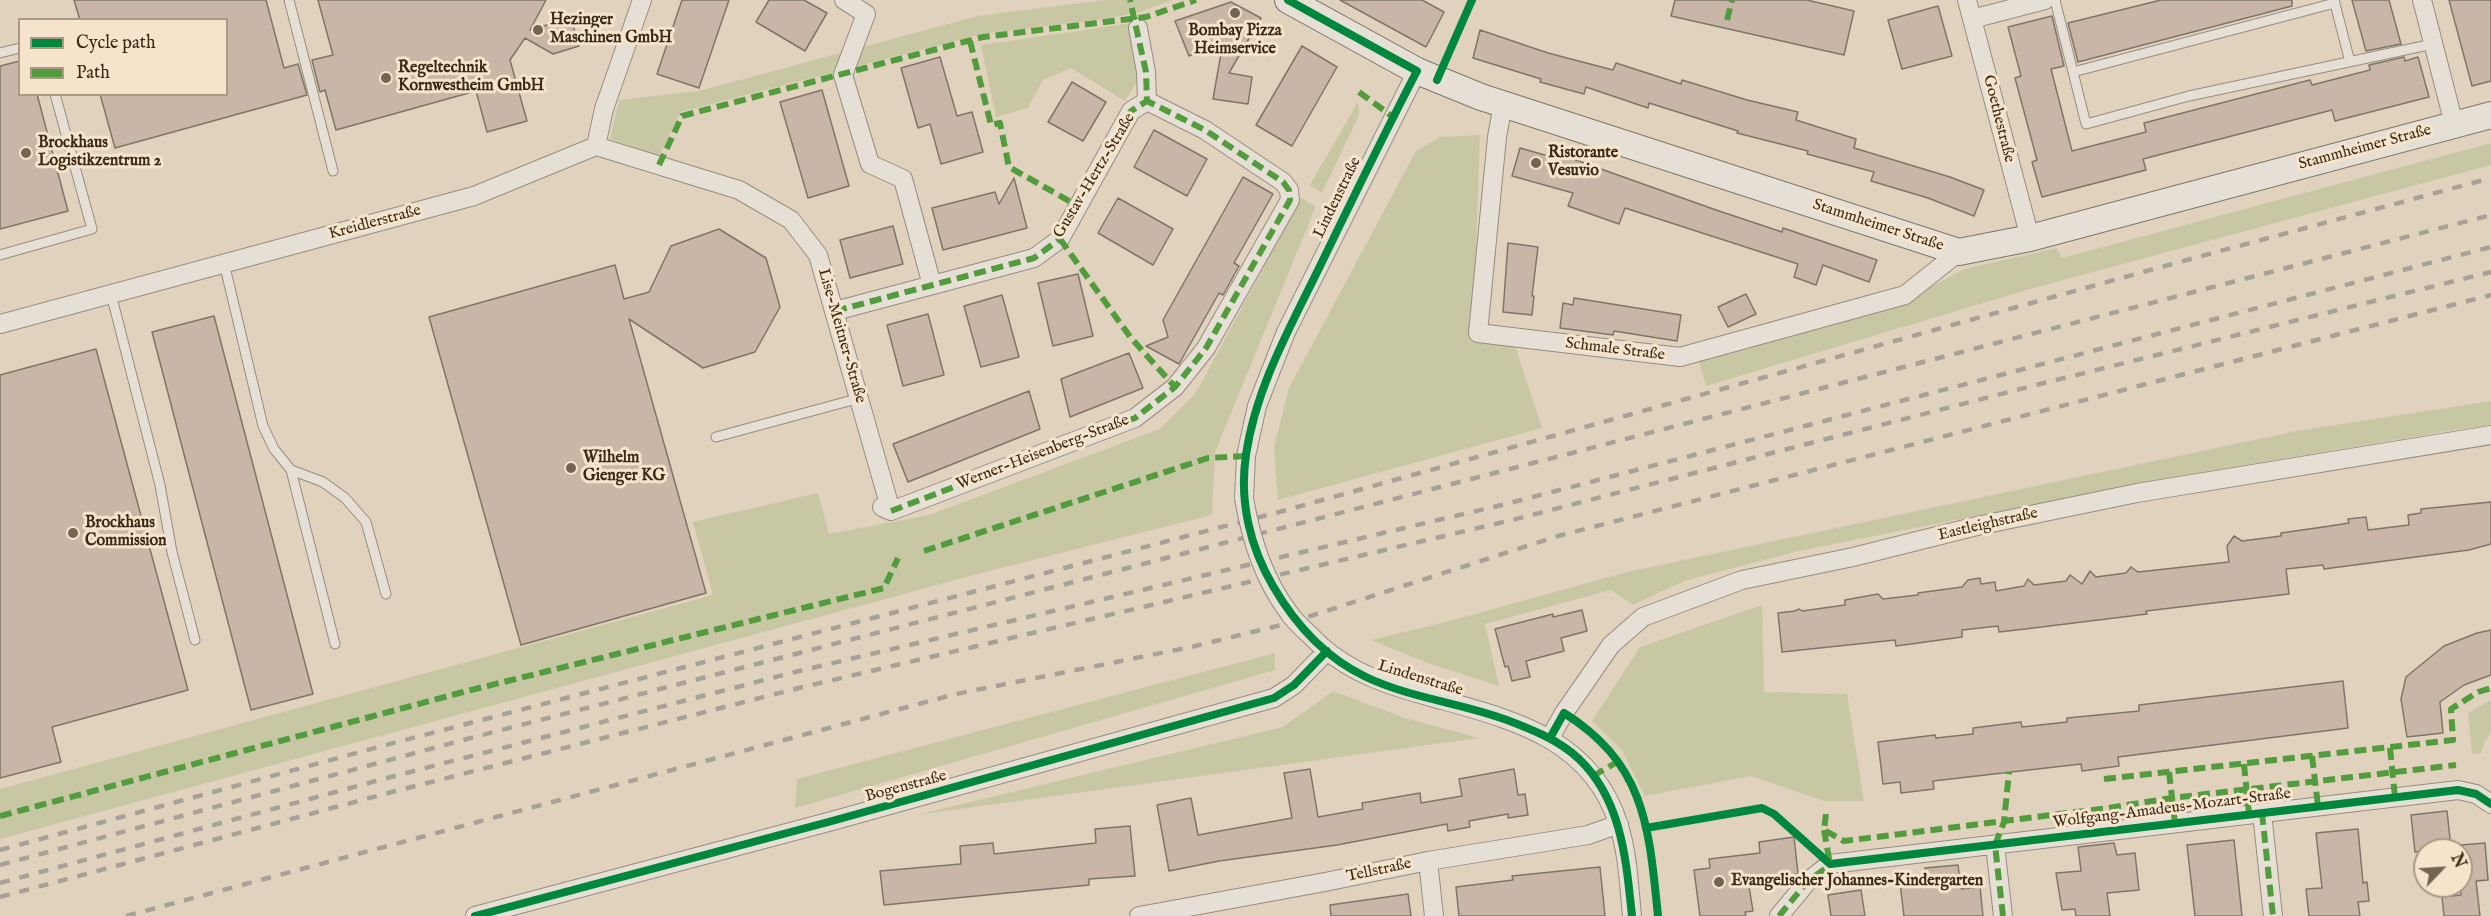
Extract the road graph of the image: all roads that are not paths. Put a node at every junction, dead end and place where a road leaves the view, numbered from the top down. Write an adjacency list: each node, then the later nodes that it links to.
1 (289, 0): 24 (lane)
2 (642, 0): 23 (street)
3 (844, 0): 29 (street)
4 (1288, 0): 16 (main road, Stammheimer Straße)
5 (1967, 0): 10 (street, Goethestraße)
6 (2045, 0): 10 (street)
7 (2055, 0): 17 (lane)
8 (2422, 0): 12 (street)
9 (2334, 1): 15 (lane); 17 (lane)
10 (1972, 19): 25 (street, Goethestraße)
11 (1138, 28): 19 (street, Gustav-Hertz-Straße)
12 (2433, 44): 15 (lane); 22 (street)
13 (18, 48): 14 (lane)
14 (0, 53)
15 (2350, 62): 17 (lane)
16 (1417, 71): 20 (main road, Stammheimer Straße); 41 (street, Lindenstraße, bridge)
17 (2073, 72)
18 (56, 96): 27 (lane)
19 (1147, 101): 29 (street, Gustav-Hertz-Straße); 37 (street, Werner-Heisenberg-Straße)
20 (1503, 104): 26 (main road, Stammheimer Straße); 26 (street, Schmale Straße)
21 (2491, 115): 22 (main road, Stammheimer Straße)
22 (2454, 124): 25 (main road, Stammheimer Straße)
23 (596, 146): 28 (street, Kreidlerstraße); 31 (street, Lise-Meitner-Straße)
24 (333, 171)
25 (2030, 238): 26 (main road, Stammheimer Straße)
26 (1959, 252)
27 (0, 255)
28 (224, 264): 30 (street, Kreidlerstraße); 36 (lane)
29 (932, 285): 31 (street, Gustav-Hertz-Straße)
30 (111, 294): 32 (street, Kreidlerstraße); 39 (lane)
31 (835, 310): 33 (street, Lise-Meitner-Straße)
32 (0, 324)
33 (860, 398): 35 (lane); 37 (street, Lise-Meitner-Straße)
34 (2491, 435): 42 (street, Eastleighstraße)
35 (716, 436)
36 (291, 470): 38 (lane); 40 (lane)
37 (885, 509)
38 (386, 594)
39 (195, 640)
40 (335, 644)
41 (1324, 648): 42 (street, Lindenstraße); 48 (street, Bogenstraße)
42 (1550, 738): 45 (street, Lindenstraße)
43 (2491, 804): 44 (street, Wolfgang-Amadeus-Mozart-Straße)
44 (2262, 813): 46 (street, Wolfgang-Amadeus-Mozart-Straße); 54 (street)
45 (1618, 824): 47 (street, Tellstraße); 51 (street, Lindenstraße)
46 (1995, 845): 52 (street, Wolfgang-Amadeus-Mozart-Straße); 53 (street)
47 (1428, 861): 49 (street, Tellstraße); 50 (street)
48 (475, 916)
49 (1139, 916)
50 (1434, 916)
51 (1632, 916)
52 (1779, 916)
53 (2003, 916)
54 (2273, 916)

